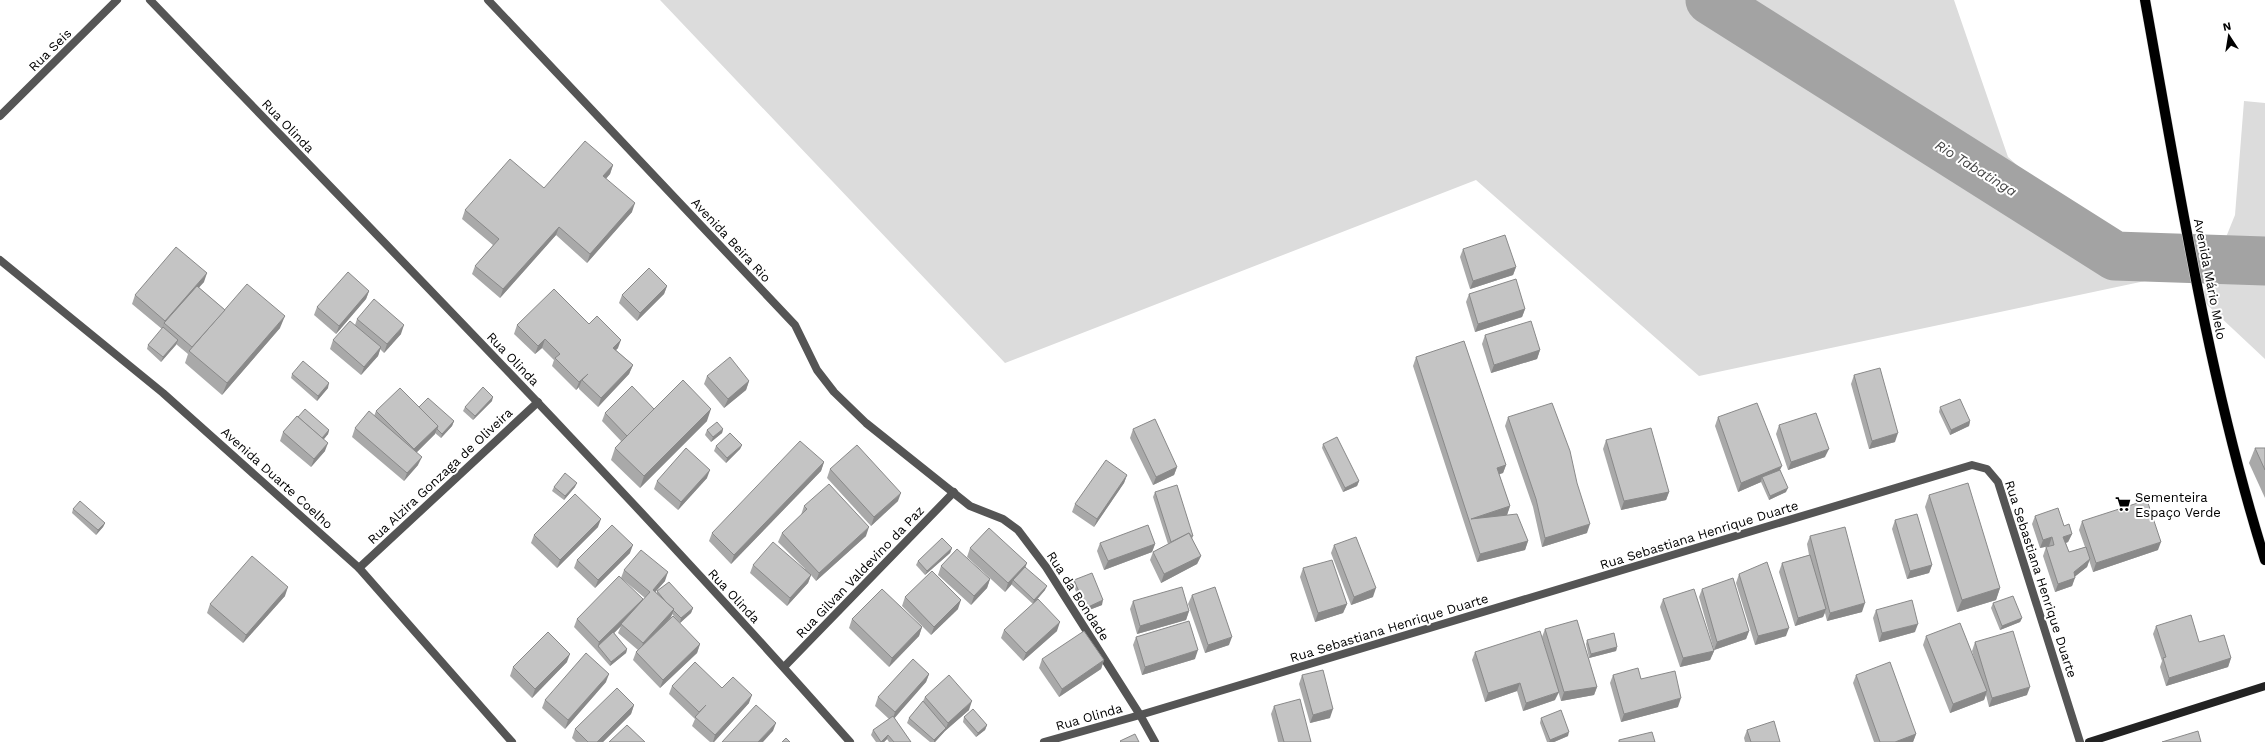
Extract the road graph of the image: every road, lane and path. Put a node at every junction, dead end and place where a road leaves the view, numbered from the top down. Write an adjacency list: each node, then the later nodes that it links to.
1 (117, 0): 5 (street, Rua Seis)
2 (150, 0): 7 (street, Rua Olinda)
3 (488, 0): 8 (street, Avenida Beira Rio)
4 (2145, 0): 9 (main road, Avenida Mário Melo)
5 (0, 116)
6 (0, 260): 10 (street, Avenida Duarte Coelho)
7 (538, 402): 10 (street, Rua Alzira Gonzaga de Oliveira); 11 (street, Rua Olinda)
8 (954, 492): 11 (street, Rua Gilvan Valdevino da Paz); 13 (street, Rua da Bondade)
9 (2265, 560)
10 (359, 568): 14 (street, Avenida Duarte Coelho)
11 (784, 667): 15 (street, Rua Olinda)
12 (2265, 686): 19 (main road)
13 (1140, 715): 16 (street, Rua Olinda); 17 (street, Rua da Bondade); 18 (street, Rua Sebastiana Henrique Duarte)
14 (512, 742)
15 (850, 742)
16 (1044, 742)
17 (1155, 742)
18 (2080, 742)
19 (2089, 742)

